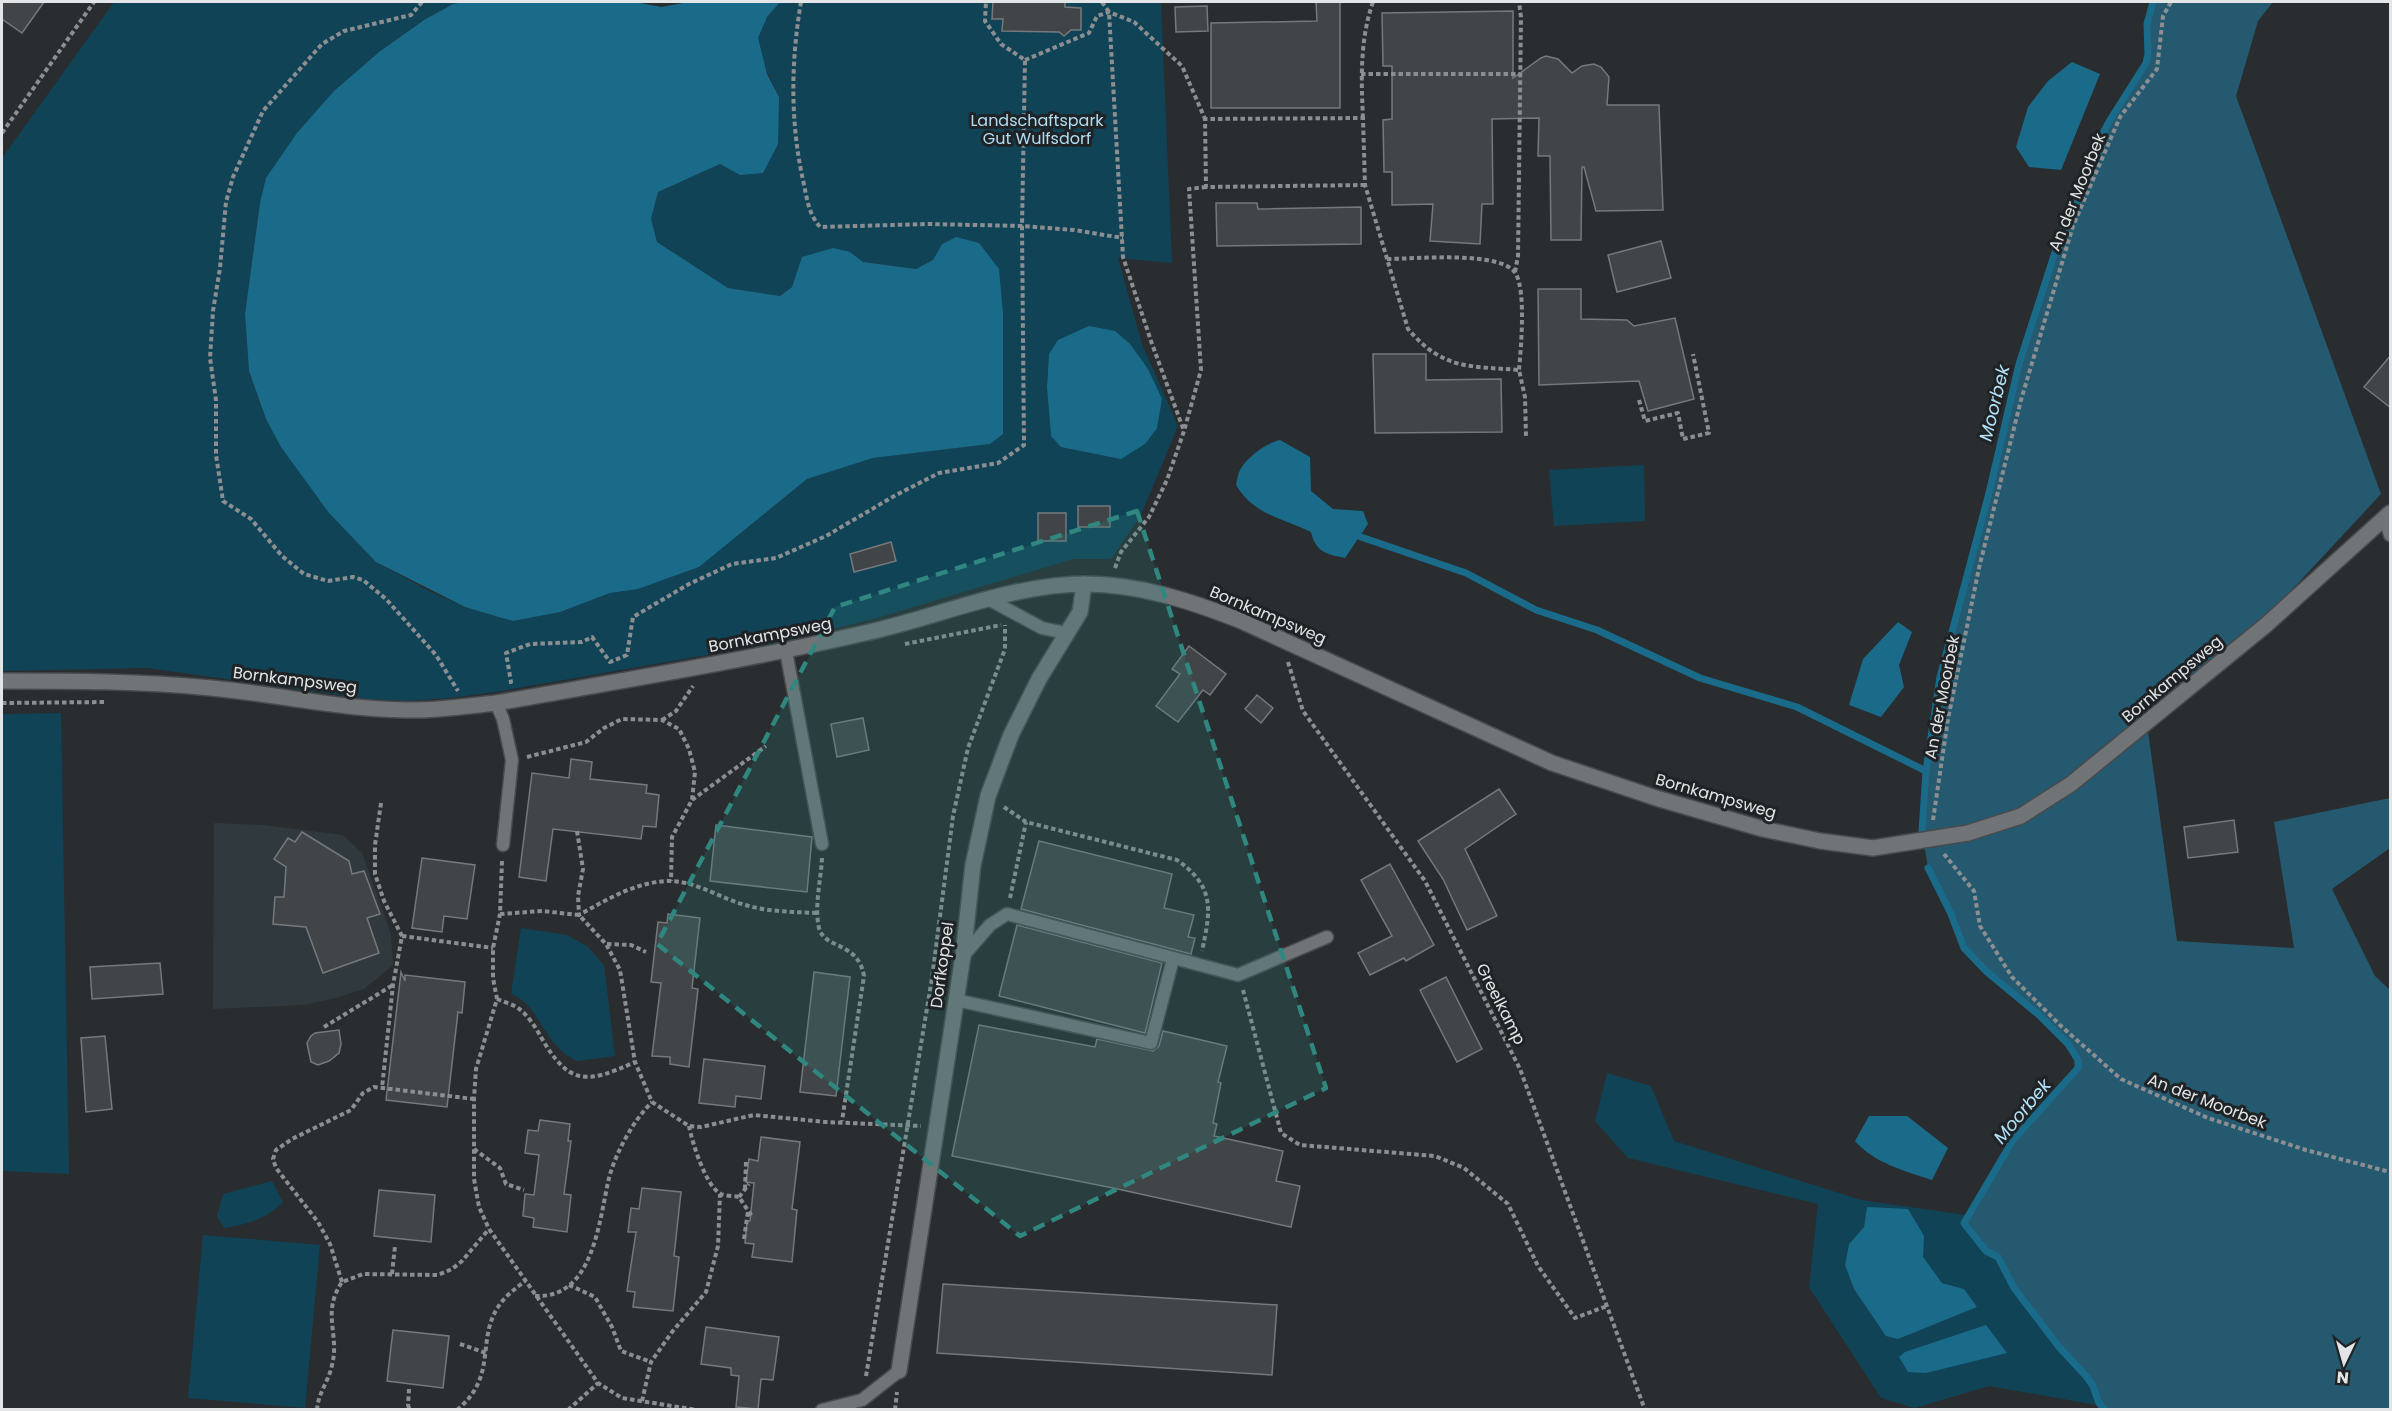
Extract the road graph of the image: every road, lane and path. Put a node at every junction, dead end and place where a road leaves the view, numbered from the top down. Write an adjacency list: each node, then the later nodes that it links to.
1 (94, 2): 15 (path)
2 (422, 2): 39 (path)
3 (801, 2): 18 (path)
4 (986, 2): 10 (path)
5 (1102, 2): 9 (path)
6 (1373, 2): 11 (path)
7 (1519, 2): 12 (path)
8 (2171, 2): 49 (path, An der Moorbek)
9 (1109, 12): 10 (path); 14 (path); 19 (path)
10 (1025, 60): 18 (path)
11 (1361, 74): 12 (path); 13 (path)
12 (1520, 74): 21 (path)
13 (1363, 118): 14 (path); 16 (path)
14 (1205, 119): 17 (path)
15 (2, 133)
16 (1365, 185): 17 (path); 20 (path)
17 (1206, 187): 25 (path)
18 (1022, 226): 19 (path); 37 (path)
19 (1123, 238): 25 (path)
20 (1387, 259): 21 (path); 23 (path)
21 (1515, 272): 23 (path)
22 (1693, 354): 24 (path)
23 (1519, 370): 26 (path)
24 (1639, 400)
25 (1184, 431): 30 (path)
26 (1526, 436)
27 (2388, 516): 28 (lane); 49 (street, Bornkampsweg)
28 (2391, 535)
29 (1084, 584): 30 (street, Bornkampsweg); 31 (street, Bornkampsweg); 33 (street, Dorfkoppel)
30 (1107, 585): 34 (street, Bornkampsweg)
31 (990, 600): 33 (lane); 35 (street, Bornkampsweg)
32 (1005, 624): 76 (path)
33 (1066, 633): 44 (street, Dorfkoppel)
34 (1281, 639): 49 (street, Bornkampsweg); 96 (path, Greelkamp)
35 (786, 651): 40 (street, Bornkampsweg); 50 (lane)
36 (2, 681): 40 (street, Bornkampsweg)
37 (500, 684)
38 (693, 684): 41 (path)
39 (469, 690)
40 (496, 703): 43 (lane)
41 (662, 720): 43 (path); 45 (path)
42 (766, 746): 45 (path)
43 (512, 760): 51 (lane)
44 (988, 796): 47 (path); 62 (street, Dorfkoppel)
45 (692, 800): 52 (path)
46 (381, 803): 57 (path)
47 (1026, 822): 55 (path); 64 (path)
48 (577, 831): 56 (path)
49 (1933, 839): 80 (path, An der Moorbek)
50 (822, 844): 53 (path)
51 (503, 845): 54 (path)
52 (671, 881): 53 (path); 56 (path)
53 (818, 913): 74 (path)
54 (500, 914): 56 (path); 60 (path)
55 (1007, 914): 62 (lane); 63 (lane)
56 (579, 915): 59 (path)
57 (402, 936): 60 (path); 66 (path)
58 (1327, 937): 65 (lane)
59 (606, 944): 61 (path); 70 (path)
60 (493, 948): 67 (path)
61 (646, 952)
62 (963, 956): 68 (street, Dorfkoppel)
63 (1173, 959): 64 (lane); 68 (lane)
64 (1199, 965): 65 (lane)
65 (1238, 975): 96 (path)
66 (393, 985): 69 (path); 71 (path)
67 (497, 999): 70 (path); 72 (path)
68 (956, 1000): 77 (street, Dorfkoppel)
69 (324, 1027)
70 (635, 1062): 73 (path)
71 (382, 1088): 72 (path); 93 (path)
72 (474, 1099): 78 (path)
73 (652, 1102): 75 (path); 94 (path)
74 (842, 1121): 75 (path); 76 (path)
75 (689, 1126): 84 (path)
76 (908, 1126): 77 (path); 103 (path)
77 (936, 1127): 100 (street, Dorfkoppel)
78 (474, 1148): 83 (path); 88 (path)
79 (746, 1162): 82 (path)
80 (2391, 1172)
81 (750, 1184): 82 (path)
82 (745, 1189): 85 (path)
83 (524, 1190)
84 (720, 1194): 85 (path); 99 (path)
85 (739, 1197): 86 (path)
86 (748, 1210): 87 (path); 89 (path)
87 (753, 1218)
88 (489, 1229): 91 (path); 92 (path)
89 (744, 1239)
90 (395, 1246): 91 (path)
91 (392, 1274): 93 (path)
92 (525, 1281): 95 (path); 98 (path)
93 (342, 1282): 105 (path)
94 (569, 1285): 95 (path); 99 (path)
95 (535, 1296): 101 (path)
96 (1607, 1306): 111 (path, Greelkamp)
97 (460, 1344): 98 (path)
98 (486, 1353): 107 (path)
99 (651, 1362): 104 (path)
100 (899, 1371): 103 (lane)
101 (598, 1383): 104 (path); 108 (path)
102 (410, 1389): 106 (path)
103 (862, 1400): 110 (lane)
104 (642, 1401): 109 (path)
105 (317, 1410)
106 (410, 1410)
107 (457, 1410)
108 (568, 1410)
109 (697, 1410)
110 (822, 1410)
111 (1645, 1410)

